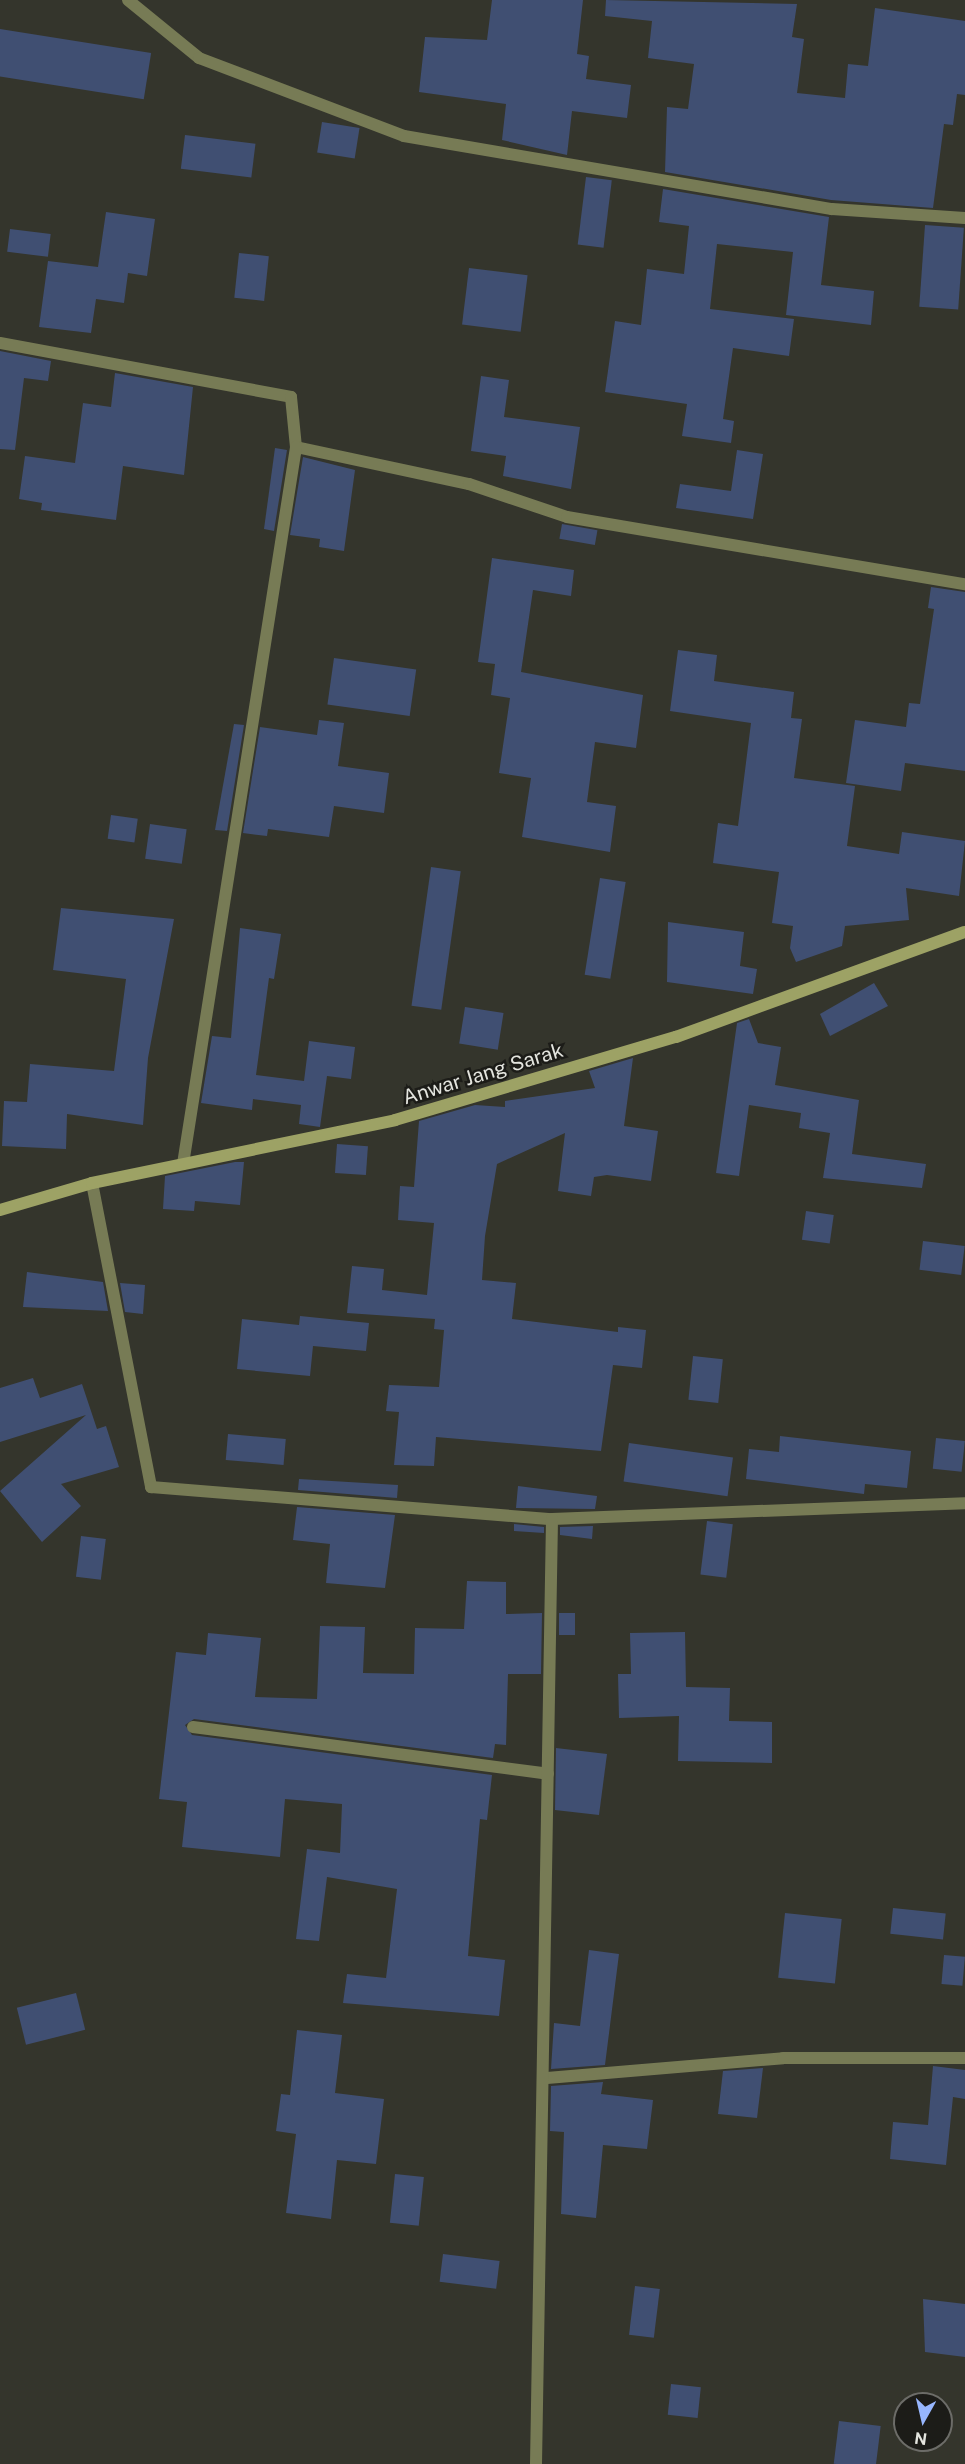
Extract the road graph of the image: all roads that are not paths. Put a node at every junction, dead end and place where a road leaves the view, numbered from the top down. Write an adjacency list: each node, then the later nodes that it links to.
1 (128, 0): 2 (street)
2 (965, 218)
3 (0, 343): 4 (street)
4 (297, 447): 5 (street); 7 (street)
5 (965, 584)
6 (965, 932): 7 (main road, Anwar Jang Sarak)
7 (183, 1164): 8 (main road, Anwar Jang Sarak)
8 (92, 1183): 9 (main road, Anwar Jang Sarak); 11 (street)
9 (0, 1210)
10 (965, 1503): 11 (street)
11 (552, 1519): 13 (street)
12 (193, 1727): 13 (street)
13 (548, 1774): 15 (street)
14 (965, 2058): 15 (street)
15 (547, 2078): 16 (street)
16 (536, 2464)

